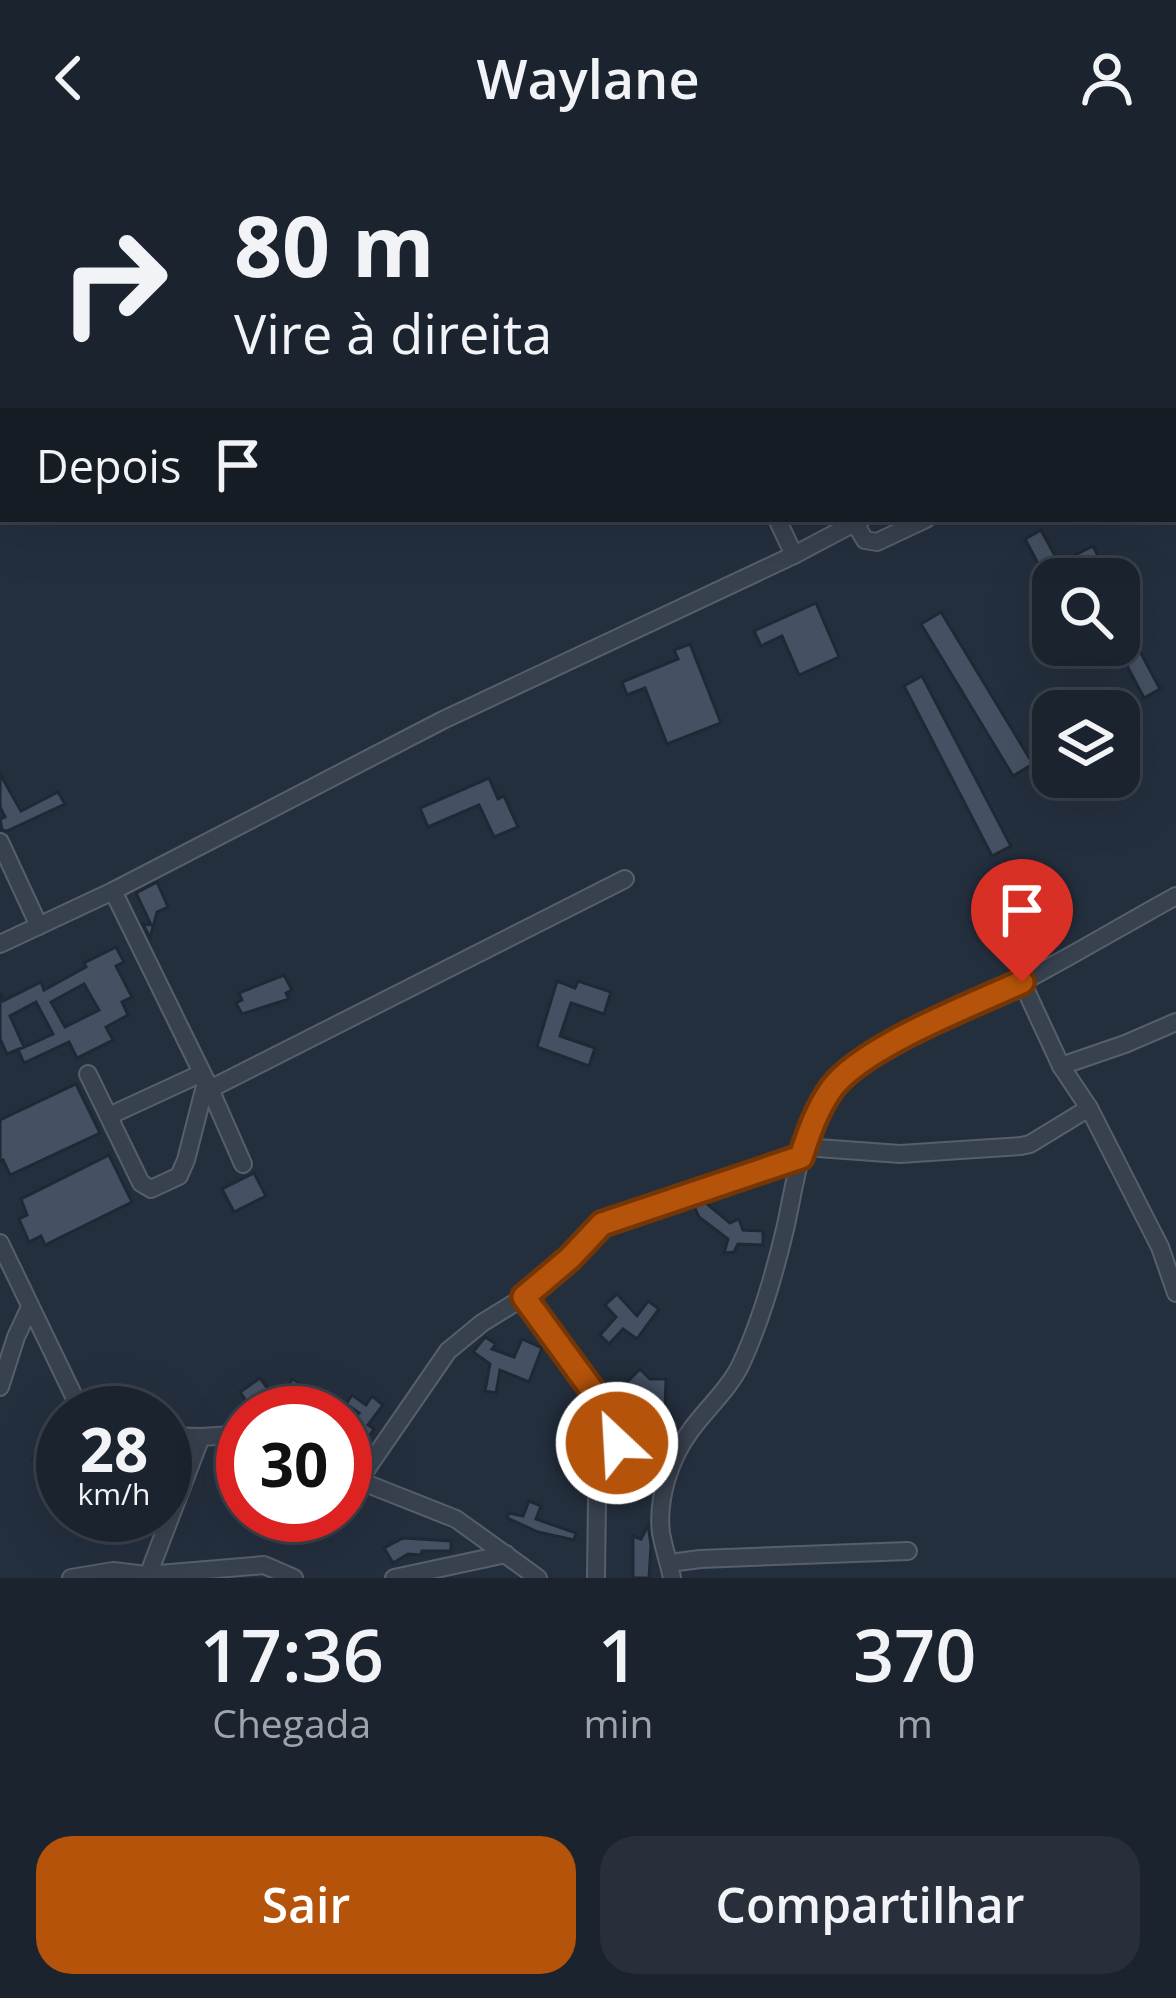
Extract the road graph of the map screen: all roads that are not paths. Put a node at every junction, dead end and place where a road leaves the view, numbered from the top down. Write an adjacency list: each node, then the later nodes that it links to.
1 (778, 522): 5 (street)
2 (856, 522): 5 (street)
3 (858, 522): 4 (street)
4 (920, 522)
5 (794, 555): 8 (street)
6 (0, 842): 10 (street)
7 (625, 879): 16 (street)
8 (113, 891): 10 (street); 16 (street)
9 (1176, 896): 12 (street)
10 (39, 926): 11 (street)
11 (0, 944)
12 (1022, 982): 14 (street); 19 (street)
13 (1176, 1022): 14 (street)
14 (1061, 1066): 17 (street)
15 (88, 1074): 18 (street)
16 (206, 1081): 18 (street); 18 (street); 20 (street)
17 (1090, 1108): 19 (street); 22 (street)
18 (111, 1115)
19 (803, 1152): 23 (street); 34 (street)
20 (243, 1164)
21 (0, 1243): 24 (street)
22 (1176, 1293)
23 (524, 1297): 30 (street); 40 (street)
24 (31, 1307): 25 (street); 26 (street)
25 (69, 1386)
26 (0, 1387)
27 (216, 1436): 29 (street)
28 (192, 1437): 29 (street)
29 (201, 1437): 35 (street)
30 (372, 1451)
31 (372, 1485): 33 (street)
32 (908, 1551): 34 (street)
33 (506, 1554): 38 (street); 39 (street)
34 (671, 1571)
35 (147, 1576): 36 (street); 37 (street)
36 (70, 1578)
37 (294, 1578)
38 (394, 1578)
39 (538, 1578)
40 (596, 1578)

